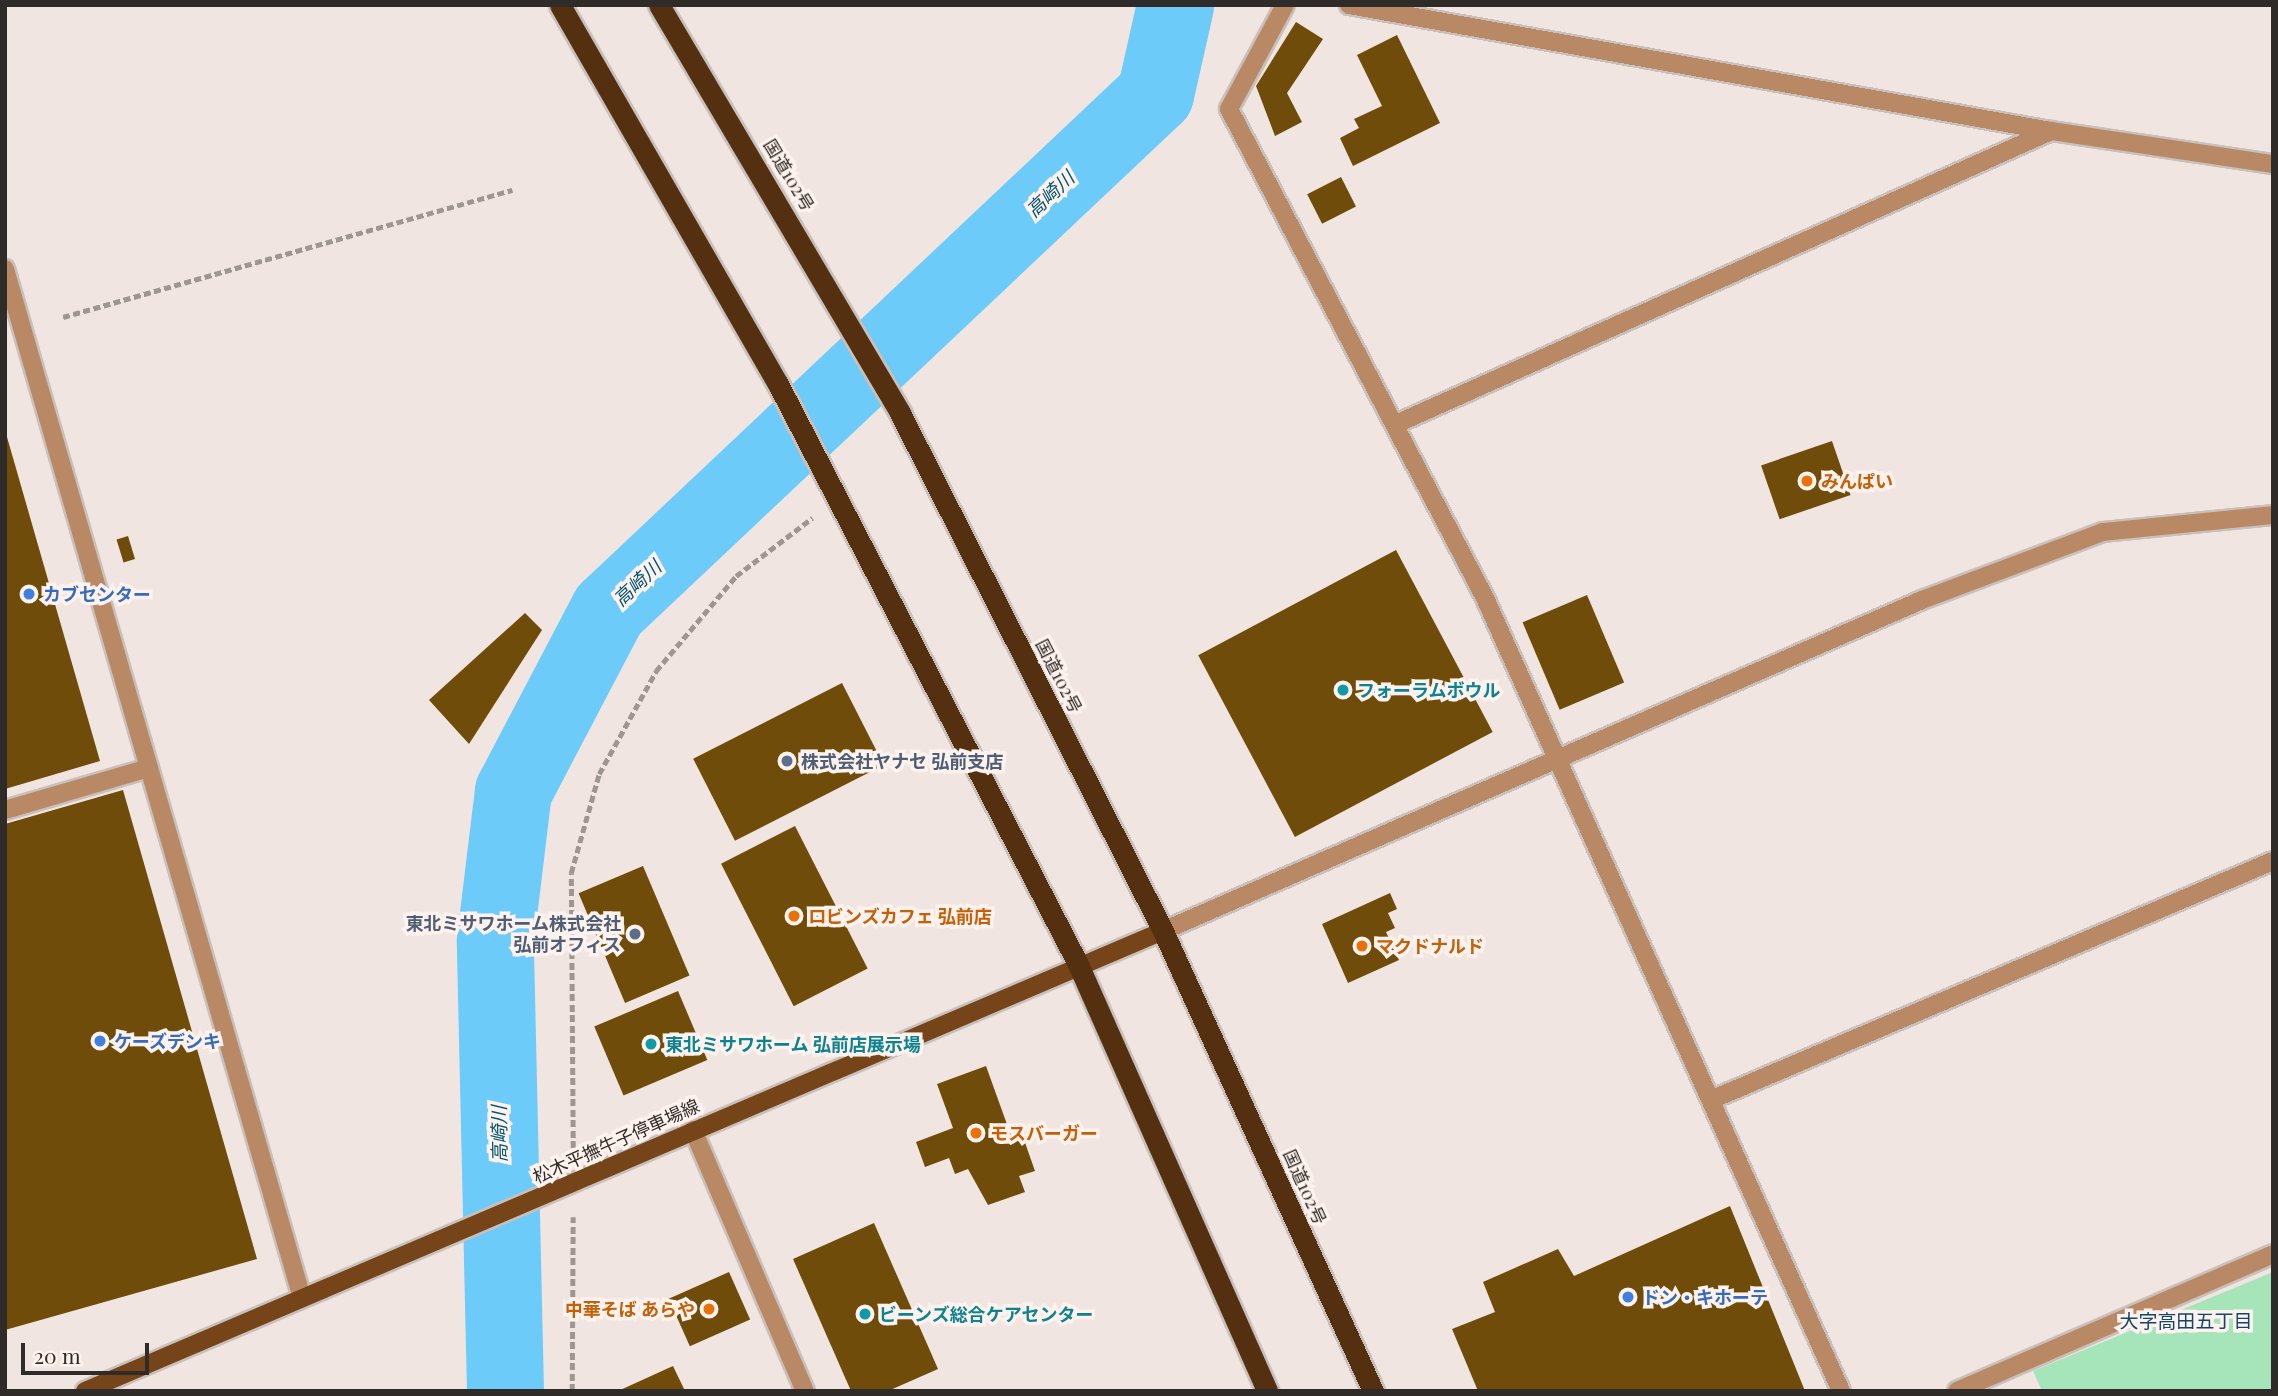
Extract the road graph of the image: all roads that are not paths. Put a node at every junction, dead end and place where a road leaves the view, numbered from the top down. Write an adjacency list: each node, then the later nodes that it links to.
1 (561, 5): 15 (highway)
2 (659, 5): 14 (highway, 国道102号)
3 (1285, 5): 8 (street)
4 (1349, 5): 5 (street)
5 (2051, 131): 6 (street); 8 (street)
6 (2273, 164)
7 (5, 270): 11 (street)
8 (1396, 424): 10 (street)
9 (2273, 515): 10 (street)
10 (1557, 757): 14 (street); 16 (street)
11 (149, 768): 12 (street); 19 (street)
12 (5, 810)
13 (2273, 861): 16 (street)
14 (1163, 931): 15 (main road, 松木平撫牛子停車場線); 23 (highway, 国道102号)
15 (1079, 964): 17 (main road, 松木平撫牛子停車場線); 22 (highway)
16 (1713, 1099): 24 (street)
17 (693, 1130): 19 (main road, 松木平撫牛子停車場線); 21 (street)
18 (2273, 1254): 25 (street)
19 (302, 1298): 20 (main road, 松木平撫牛子停車場線)
20 (85, 1391)
21 (805, 1391)
22 (1267, 1391)
23 (1373, 1391)
24 (1841, 1391)
25 (1957, 1391)

